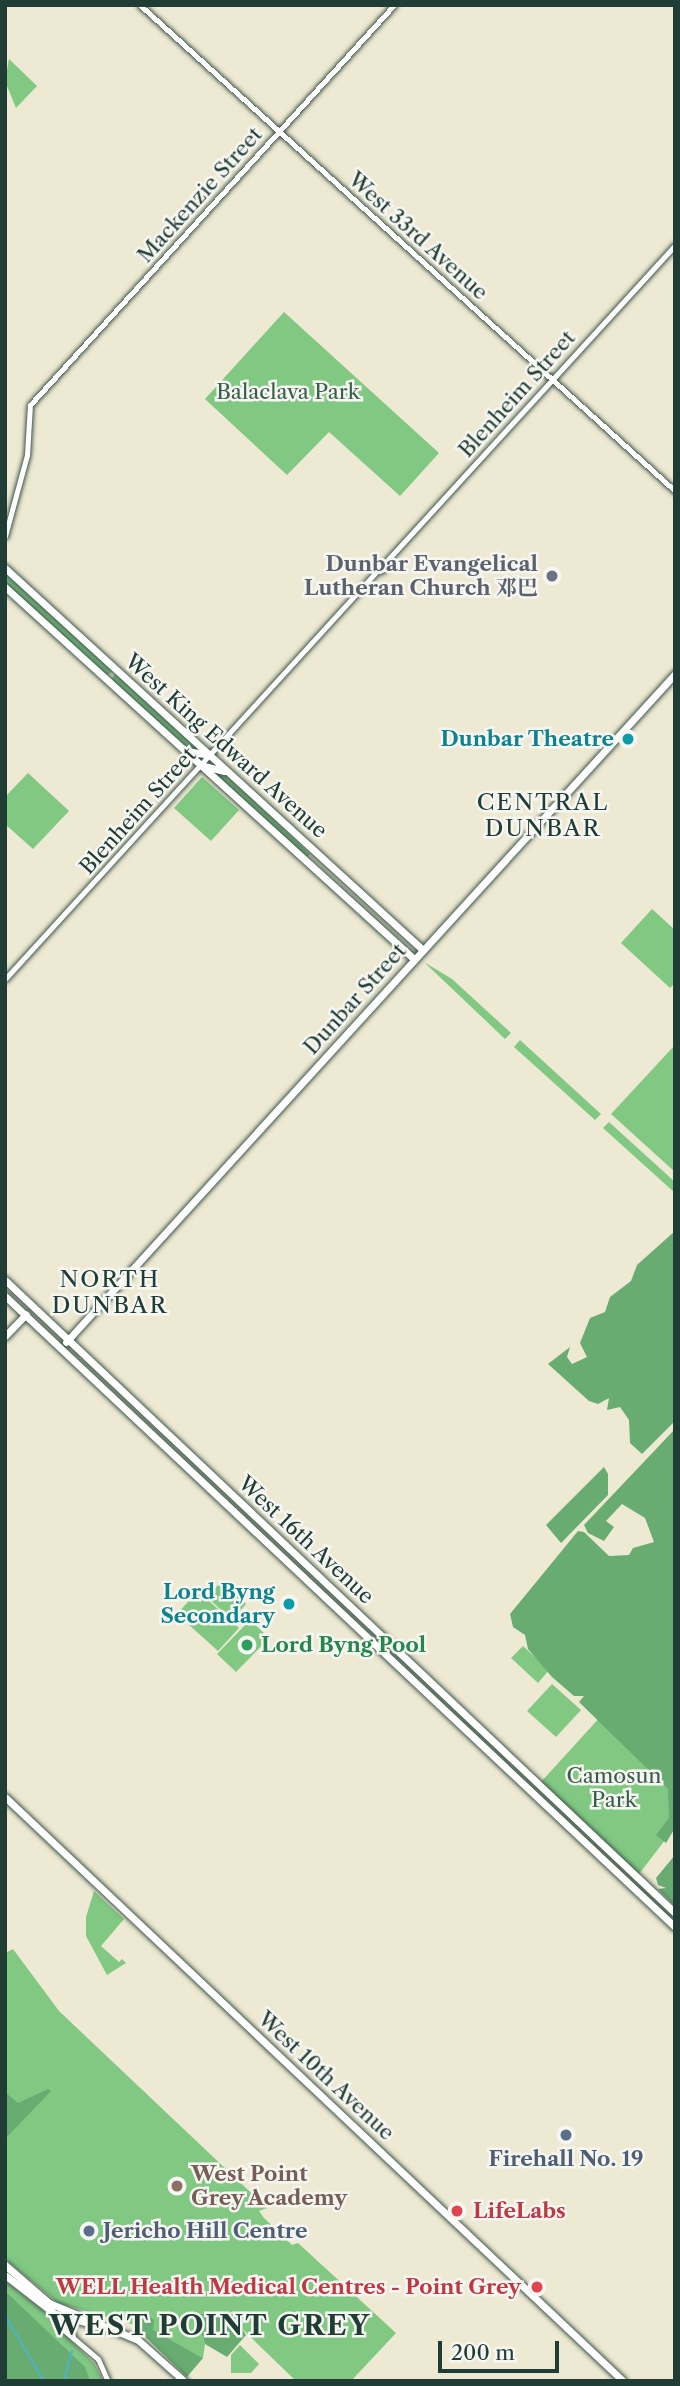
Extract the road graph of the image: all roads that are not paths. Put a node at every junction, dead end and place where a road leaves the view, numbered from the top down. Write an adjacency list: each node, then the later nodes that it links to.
1 (140, 5): 3 (street, West 33rd Avenue)
2 (394, 5): 3 (street, Mackenzie Street)
3 (279, 131): 5 (street, West 33rd Avenue); 7 (street, Mackenzie Street)
4 (675, 245): 5 (street, Blenheim Street)
5 (552, 379): 6 (street, West 33rd Avenue); 12 (street, Blenheim Street)
6 (675, 491)
7 (5, 536)
8 (5, 568): 12 (main road, West King Edward Avenue)
9 (5, 587): 11 (main road, West King Edward Avenue)
10 (675, 674): 16 (main road, Dunbar Street)
11 (181, 748): 12 (main road); 13 (main road, West King Edward Avenue)
12 (210, 755): 13 (street, Blenheim Street); 14 (main road, West King Edward Avenue)
13 (200, 765): 14 (main road); 15 (main road, West King Edward Avenue); 18 (street, Blenheim Street)
14 (236, 779): 16 (main road, West King Edward Avenue)
15 (396, 943): 16 (main road); 17 (main road, West King Edward Avenue)
16 (423, 950): 17 (main road, Dunbar Street)
17 (414, 959): 24 (main road, Dunbar Street)
18 (5, 979)
19 (5, 1280): 21 (main road, West 16th Avenue)
20 (5, 1296): 22 (main road, West 16th Avenue)
21 (32, 1307): 22 (main road); 24 (main road, West 16th Avenue)
22 (25, 1315): 23 (main road); 25 (main road, West 16th Avenue)
23 (5, 1336)
24 (68, 1340): 25 (main road, Dunbar Street); 27 (main road, West 16th Avenue)
25 (61, 1348): 28 (main road, West 16th Avenue)
26 (5, 1797): 37 (main road, West 10th Avenue)
27 (675, 1913)
28 (675, 1927)
29 (5, 2265): 31 (main road)
30 (5, 2275): 31 (main road)
31 (63, 2312): 32 (main road); 33 (main road); 34 (street)
32 (68, 2320): 33 (main road); 34 (street)
33 (109, 2328): 36 (main road)
34 (73, 2337): 35 (street)
35 (108, 2381)
36 (184, 2381)
37 (624, 2381)

